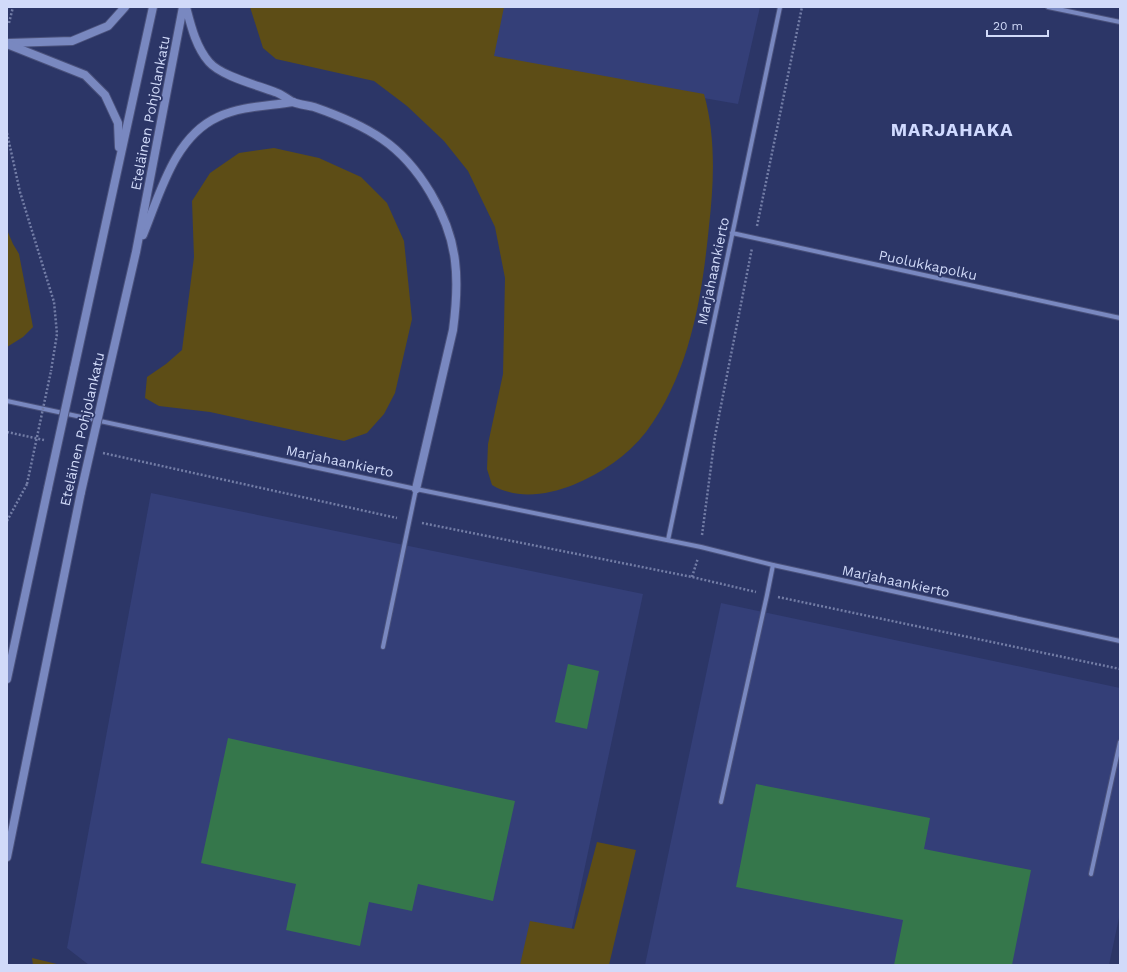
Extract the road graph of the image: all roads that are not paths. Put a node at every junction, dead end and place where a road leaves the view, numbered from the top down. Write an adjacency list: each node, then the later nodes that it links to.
1 (125, 7): 7 (main road)
2 (153, 7): 9 (main road, Eteläinen Pohjolankatu)
3 (184, 7): 8 (main road); 11 (main road, Eteläinen Pohjolankatu)
4 (780, 7): 10 (street, Marjahaankierto)
5 (1048, 7): 6 (street)
6 (1120, 22)
7 (7, 43): 9 (main road)
8 (293, 102): 11 (main road); 14 (main road)
9 (120, 160): 19 (main road, Eteläinen Pohjolankatu, bridge)
10 (732, 234): 12 (street, Puolukkapolku); 15 (street, Marjahaankierto)
11 (136, 252): 22 (main road, Eteläinen Pohjolankatu, bridge)
12 (1120, 318)
13 (7, 401): 14 (street, Marjahaankierto)
14 (416, 489): 15 (street, Marjahaankierto); 18 (street)
15 (668, 540): 16 (street, Marjahaankierto)
16 (773, 564): 17 (street, Marjahaankierto); 21 (street)
17 (1120, 641)
18 (383, 647)
19 (7, 679)
20 (1120, 742): 23 (street)
21 (721, 802)
22 (7, 857)
23 (1091, 874)

